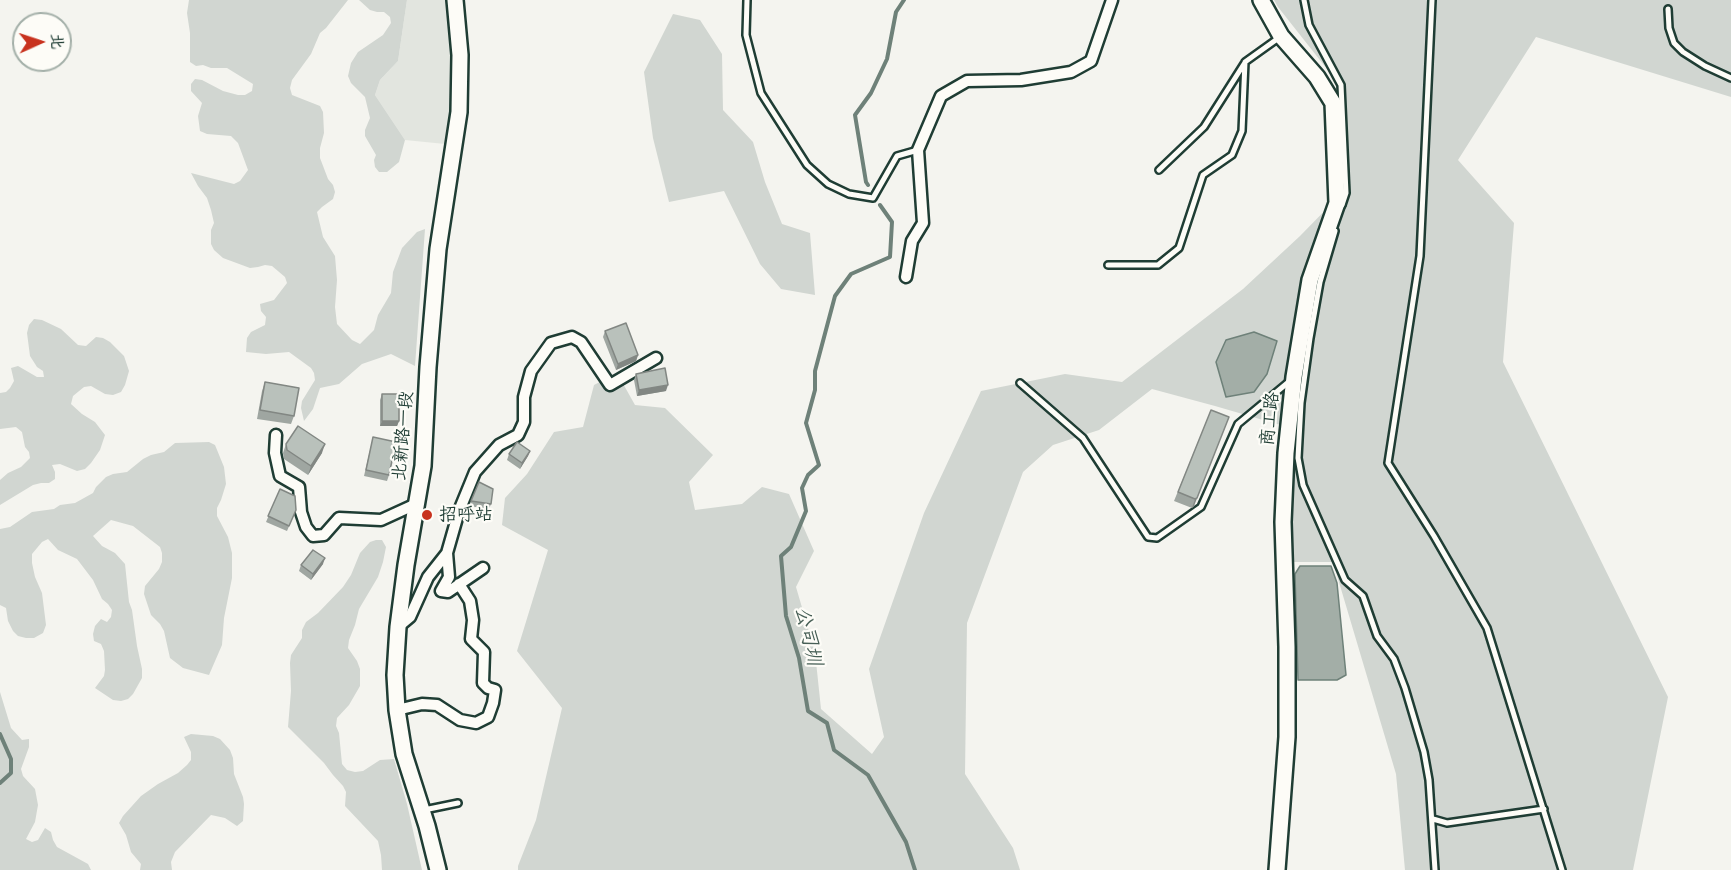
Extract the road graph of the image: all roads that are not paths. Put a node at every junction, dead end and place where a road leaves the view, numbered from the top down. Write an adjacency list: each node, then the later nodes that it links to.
1 (455, 0): 19 (street, 北新路一段)
2 (747, 0): 11 (lane)
3 (1112, 0): 11 (street)
4 (1261, 0): 8 (street, 商工路)
5 (1304, 0): 28 (lane)
6 (1432, 0): 26 (lane)
7 (1668, 9): 10 (lane)
8 (1281, 36): 9 (lane); 16 (street, 商工路)
9 (1245, 63): 12 (lane); 13 (lane)
10 (1731, 78)
11 (918, 150): 14 (street)
12 (1159, 170)
13 (1108, 265)
14 (906, 277)
15 (656, 358): 20 (street)
16 (1294, 377): 17 (lane); 30 (street, 商工路)
17 (1020, 383)
18 (276, 435): 19 (street)
19 (416, 504): 23 (street, 北新路一段)
20 (447, 553): 22 (street); 23 (street)
21 (483, 568): 22 (street)
22 (459, 584): 24 (street)
23 (398, 627): 24 (street, 北新路一段)
24 (397, 710): 27 (street, 北新路一段)
25 (458, 803): 27 (lane)
26 (1544, 809): 28 (lane); 32 (lane)
27 (422, 810): 29 (street, 北新路一段)
28 (1433, 819): 31 (lane)
29 (438, 870)
30 (1277, 870)
31 (1436, 870)
32 (1562, 870)

